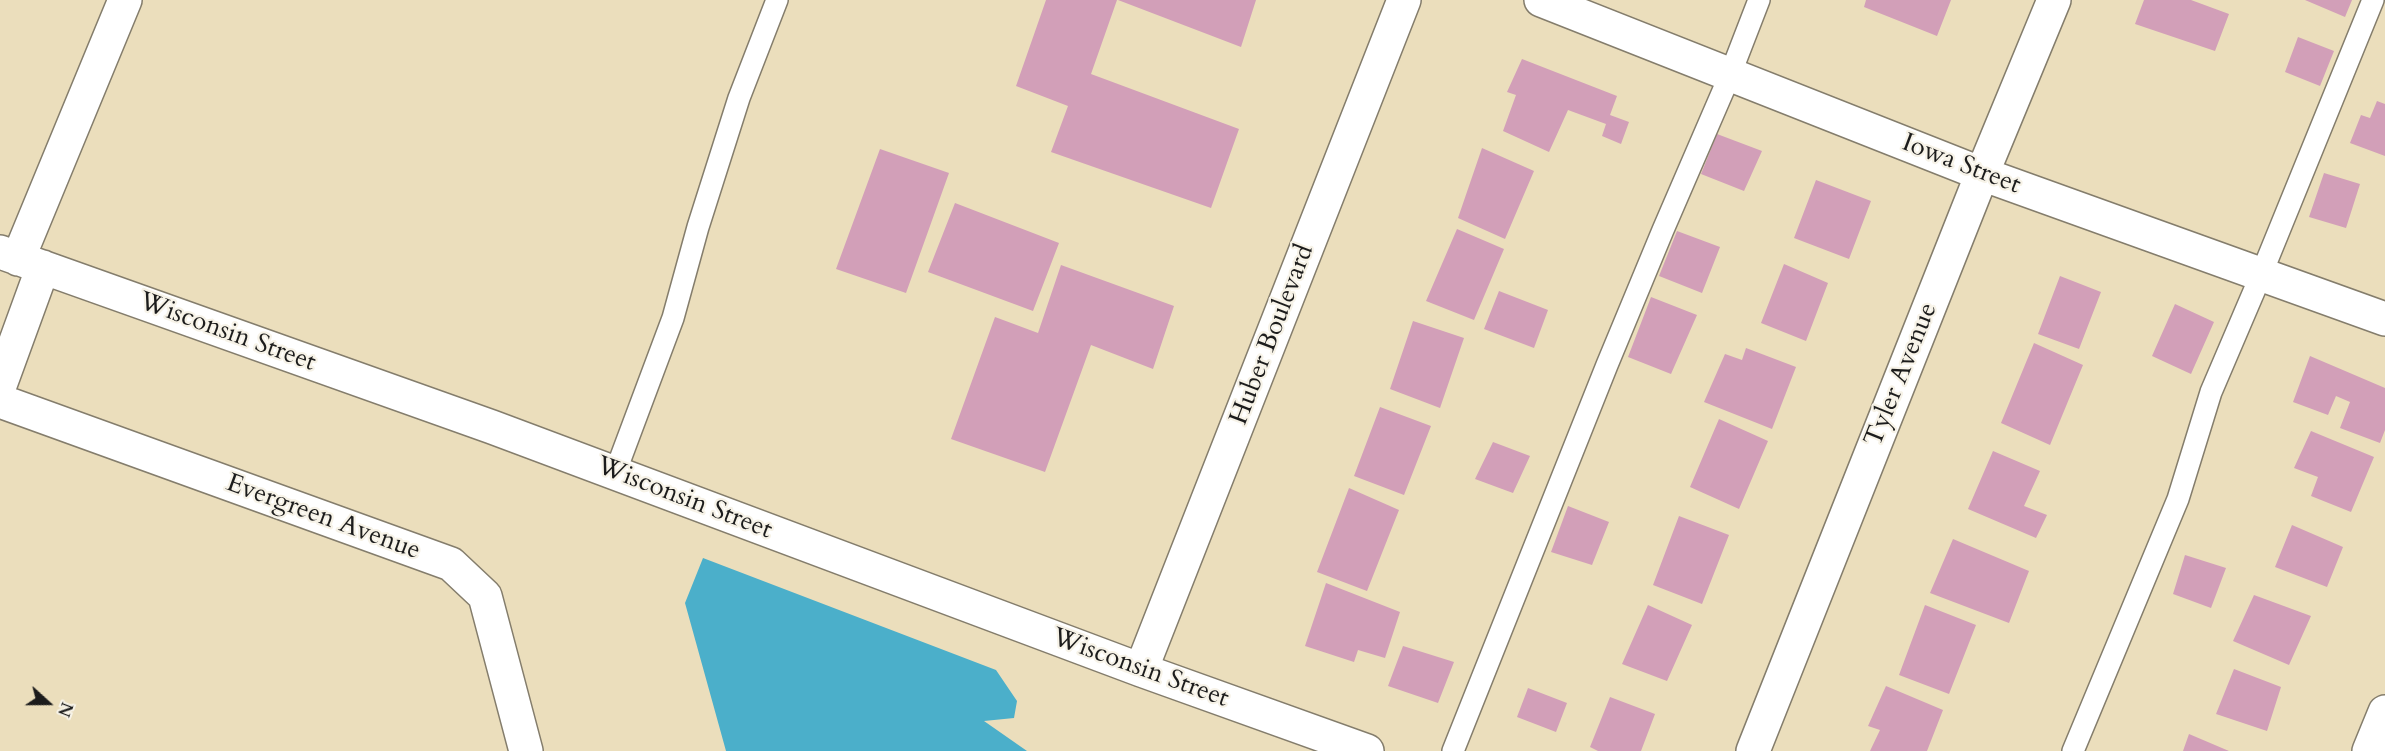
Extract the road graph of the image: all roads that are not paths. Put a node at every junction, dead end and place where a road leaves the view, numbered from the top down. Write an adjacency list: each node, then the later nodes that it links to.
1 (124, 0): 10 (street)
2 (777, 0): 15 (lane)
3 (1404, 0): 16 (street, Huber Boulevard)
4 (1541, 0): 8 (street, Iowa Street)
5 (1759, 0): 8 (lane)
6 (2054, 0): 9 (street, Tyler Avenue)
7 (2373, 0): 11 (lane)
8 (1731, 75): 9 (street, Iowa Street); 20 (lane)
9 (1982, 174): 11 (street, Iowa Street); 21 (street, Tyler Avenue)
10 (21, 259): 13 (street); 15 (street, Wisconsin Street)
11 (2261, 275): 12 (street, Iowa Street); 22 (lane)
12 (2385, 319)
13 (0, 385)
14 (0, 401): 18 (street, Evergreen Avenue)
15 (615, 473): 16 (street, Wisconsin Street)
16 (1141, 670): 19 (street, Wisconsin Street)
17 (2385, 712): 23 (street)
18 (526, 751)
19 (1366, 751)
20 (1453, 751)
21 (1753, 751)
22 (2073, 751)
23 (2369, 751)

